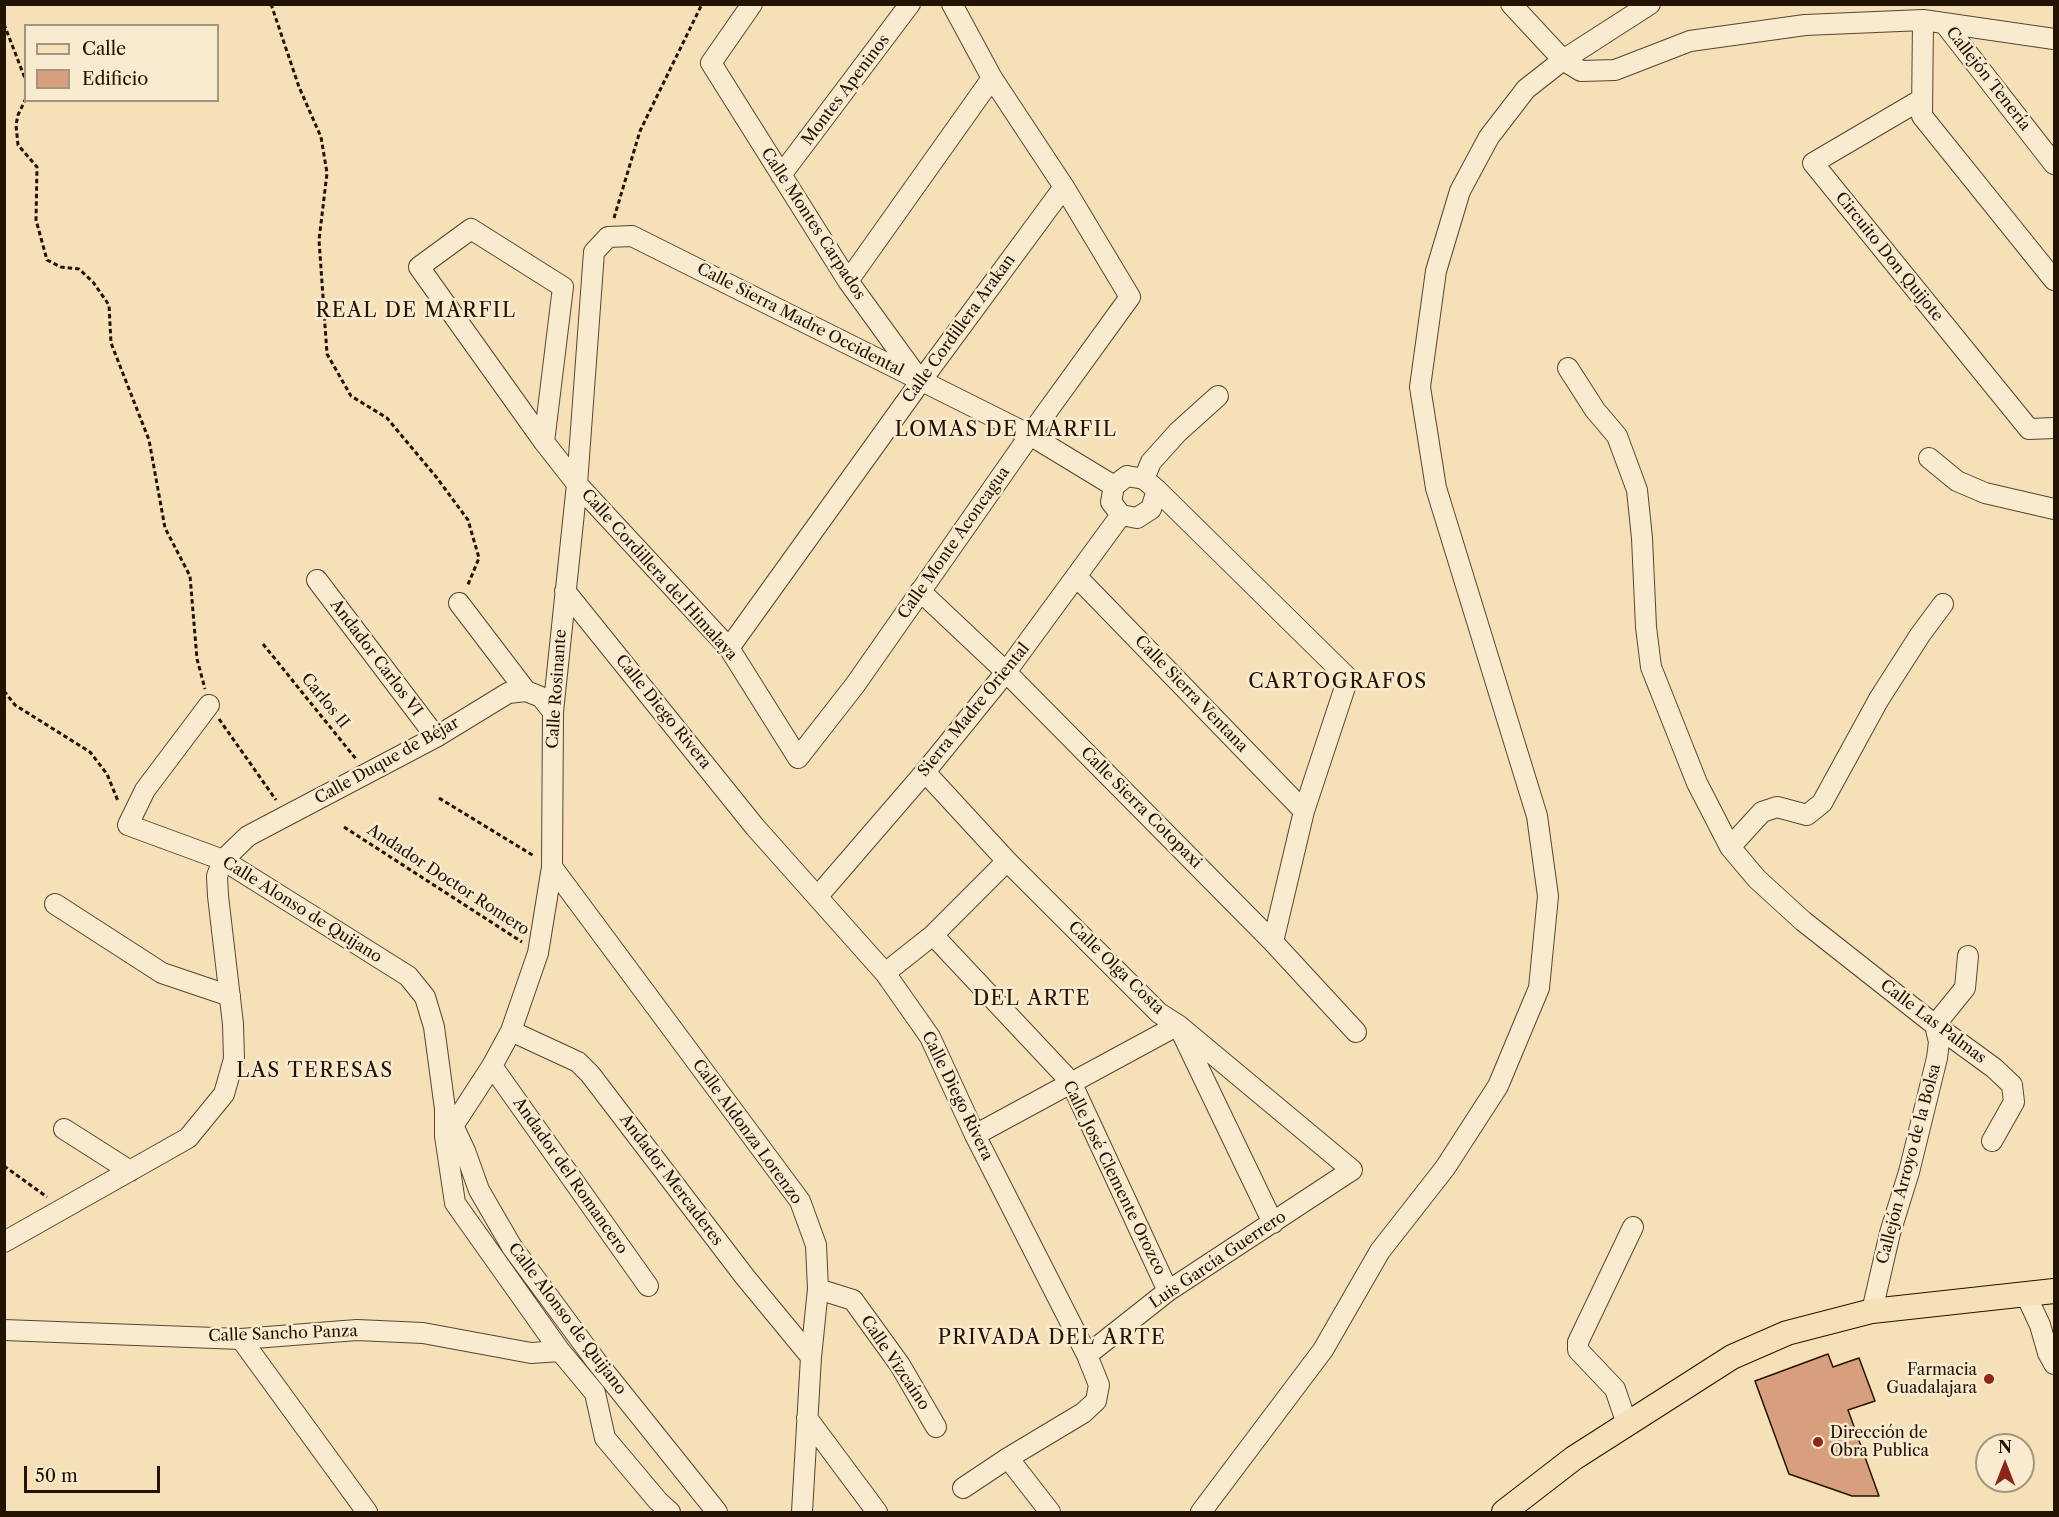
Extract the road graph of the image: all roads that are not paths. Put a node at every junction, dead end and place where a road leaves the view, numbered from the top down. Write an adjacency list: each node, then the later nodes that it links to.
1 (752, 4): 13 (street, Calle Montes Carpados)
2 (910, 4): 13 (street, Montes Apeninos)
3 (951, 4): 10 (street)
4 (1650, 4): 9 (street)
5 (1517, 7): 9 (street)
6 (1923, 20): 7 (street); 9 (street); 11 (street)
7 (1944, 23): 8 (street); 12 (street, Callejón Tenería)
8 (2055, 39)
9 (1563, 60): 96 (street)
10 (992, 78): 14 (street); 17 (street)
11 (1922, 99): 16 (street); 21 (street, Circuito Don Quijote)
12 (2055, 164)
13 (782, 175): 17 (street, Calle Montes Carpados)
14 (1064, 187): 19 (street, Calle Cordillera Arakan); 22 (street, Calle Monte Aconcagua)
15 (608, 237): 19 (street, Calle Sierra Madre Occidental); 25 (street, Calle Rosinante)
16 (2055, 280)
17 (848, 281): 19 (street, Calle Montes Carpados)
18 (1568, 368): 45 (street)
19 (921, 381): 22 (street, Calle Sierra Madre Occidental); 36 (street, Calle Cordillera Arakan)
20 (1218, 396): 26 (street)
21 (2055, 428)
22 (1030, 435): 27 (street, Calle Sierra Madre Occidental); 33 (street, Calle Monte Aconcagua)
23 (544, 442): 23 (street, Calle Cordillera del Himalaya); 25 (street, Calle Cordillera del Himalaya)
24 (1929, 458): 28 (street)
25 (577, 484): 32 (street, Calle Rosinante); 36 (street, Calle Cordillera del Himalaya)
26 (1151, 484): 27 (street); 29 (street); 44 (street)
27 (1114, 486): 29 (street)
28 (2055, 509)
29 (1121, 515): 30 (street, Sierra Madre Oriental)
30 (1077, 577): 37 (street, Sierra Madre Oriental); 44 (street, Calle Sierra Ventana)
31 (317, 580): 41 (street, Andador Carlos VI)
32 (566, 591): 40 (street, Calle Rosinante); 49 (street, Calle Diego Rivera)
33 (920, 591): 37 (street, Calle Sierra Cotopaxi); 42 (street, Calle Monte Aconcagua)
34 (459, 603): 38 (street)
35 (1943, 604): 45 (street)
36 (729, 648): 42 (street, Calle Cordillera del Himalaya)
37 (1006, 672): 43 (street, Sierra Madre Oriental); 52 (street, Calle Sierra Cotopaxi)
38 (526, 691): 40 (street); 41 (street, Calle Duque de Béjar)
39 (209, 705): 46 (street, Calle Alonso de Quijano)
40 (553, 712): 48 (street, Calle Rosinante)
41 (436, 737): 46 (street, Calle Duque de Béjar)
42 (798, 758)
43 (925, 772): 47 (street, Calle Olga Costa); 49 (street, Sierra Madre Oriental)
44 (1305, 811): 52 (street)
45 (1730, 847): 57 (street, Calle Las Palmas)
46 (223, 860): 55 (street); 62 (street, Calle Alonso de Quijano)
47 (1007, 861): 51 (street); 56 (street, Calle Olga Costa)
48 (552, 867): 58 (street, Calle Rosinante); 72 (street, Calle Aldonza Lorenzo)
49 (818, 896): 54 (street, Calle Diego Rivera)
50 (55, 904): 55 (street)
51 (933, 935): 54 (street); 61 (street, Calle José Clemente Orozco)
52 (1273, 942): 59 (street, Calle Sierra Cotopaxi)
53 (1968, 956): 57 (street)
54 (885, 973): 64 (street, Calle Diego Rivera)
55 (230, 996): 67 (street)
56 (1178, 1025): 61 (street); 66 (street, Calle Olga Costa); 68 (street)
57 (1935, 1025): 65 (street, Calle Las Palmas); 75 (street, Callejón Arroyo de la Bolsa)
58 (511, 1030): 60 (street, Calle Rosinante); 81 (street, Andador Mercaderes)
59 (1356, 1032)
60 (492, 1066): 62 (street, Calle Rosinante); 71 (street, Andador del Romancero)
61 (1071, 1082): 64 (street); 73 (street, Calle José Clemente Orozco)
62 (448, 1124): 79 (street, Calle Alonso de Quijano); 82 (street, Calle Alonso de Quijano)
63 (64, 1129): 67 (street)
64 (975, 1135): 80 (street, Calle Diego Rivera)
65 (1992, 1141)
66 (1352, 1170): 68 (street, Luis García Guerrero)
67 (130, 1171): 70 (street)
68 (1273, 1223): 73 (street, Luis García Guerrero)
69 (1633, 1227): 86 (street)
70 (4, 1242)
71 (648, 1287)
72 (818, 1289): 81 (street, Calle Aldonza Lorenzo); 87 (street, Calle Vizcaíno)
73 (1168, 1291): 80 (street, Luis García Guerrero)
74 (2046, 1293): 75 (main road); 76 (street)
75 (1872, 1311): 86 (main road)
76 (2047, 1326): 83 (street)
77 (4, 1330): 78 (street, Calle Sancho Panza)
78 (241, 1338): 79 (street, Calle Sancho Panza); 90 (street)
79 (560, 1351): 84 (street, Calle Alonso de Quijano)
80 (1087, 1355): 88 (street, Calle Diego Rivera)
81 (811, 1357): 85 (street, Calle Aldonza Lorenzo)
82 (596, 1361): 84 (street); 92 (street, Calle Alonso de Quijano)
83 (2055, 1364)
84 (580, 1375): 91 (street, Calle Alonso de Quijano)
85 (807, 1418): 93 (street, Calle Aldonza Lorenzo); 94 (street)
86 (1627, 1424): 97 (main road)
87 (936, 1427)
88 (1008, 1458): 89 (street, Calle Diego Rivera); 95 (street)
89 (963, 1488)
90 (367, 1512)
91 (670, 1512)
92 (717, 1512)
93 (802, 1512)
94 (877, 1512)
95 (1050, 1512)
96 (1201, 1512)
97 (1504, 1512)

